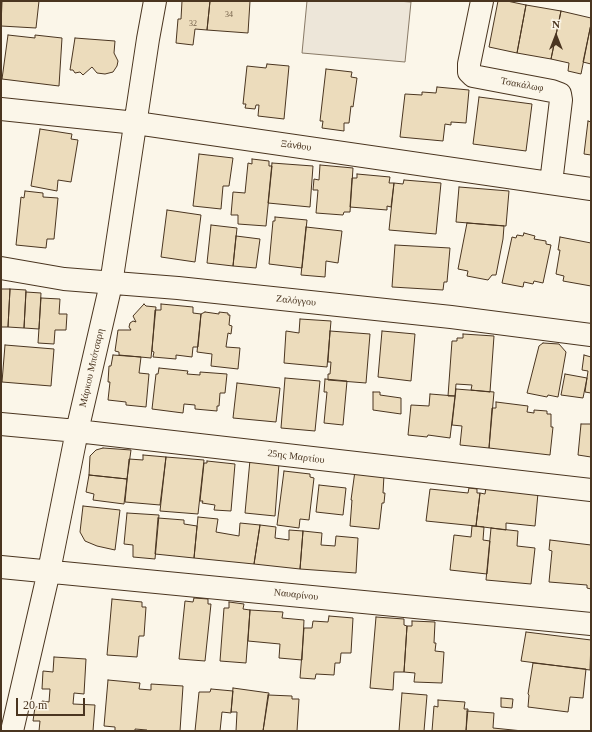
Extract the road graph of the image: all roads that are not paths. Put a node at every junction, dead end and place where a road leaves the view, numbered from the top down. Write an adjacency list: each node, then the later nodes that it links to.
1 (155, 1): 4 (street, Μάρκου Μπότσαρη)
2 (482, 1): 5 (street, Τσακάλωφ)
3 (1, 109): 4 (street, Ξάνθου)
4 (136, 123): 5 (street, Ξάνθου); 8 (street, Μάρκου Μπότσαρη)
5 (551, 183): 6 (street, Ξάνθου)
6 (591, 189)
7 (1, 268): 8 (street, Ζαλόγγου)
8 (111, 284): 9 (street, Ζαλόγγου); 11 (street, Μάρκου Μπότσαρη)
9 (591, 335)
10 (1, 424): 11 (street, 25ης Μαρτίου)
11 (77, 431): 12 (street, 25ης Μαρτίου); 14 (street, Μάρκου Μπότσαρη)
12 (591, 490)
13 (1, 567): 14 (street, Ναυαρίνου)
14 (48, 571): 15 (street, Ναυαρίνου); 16 (street, Μάρκου Μπότσαρη)
15 (591, 624)
16 (12, 731)

